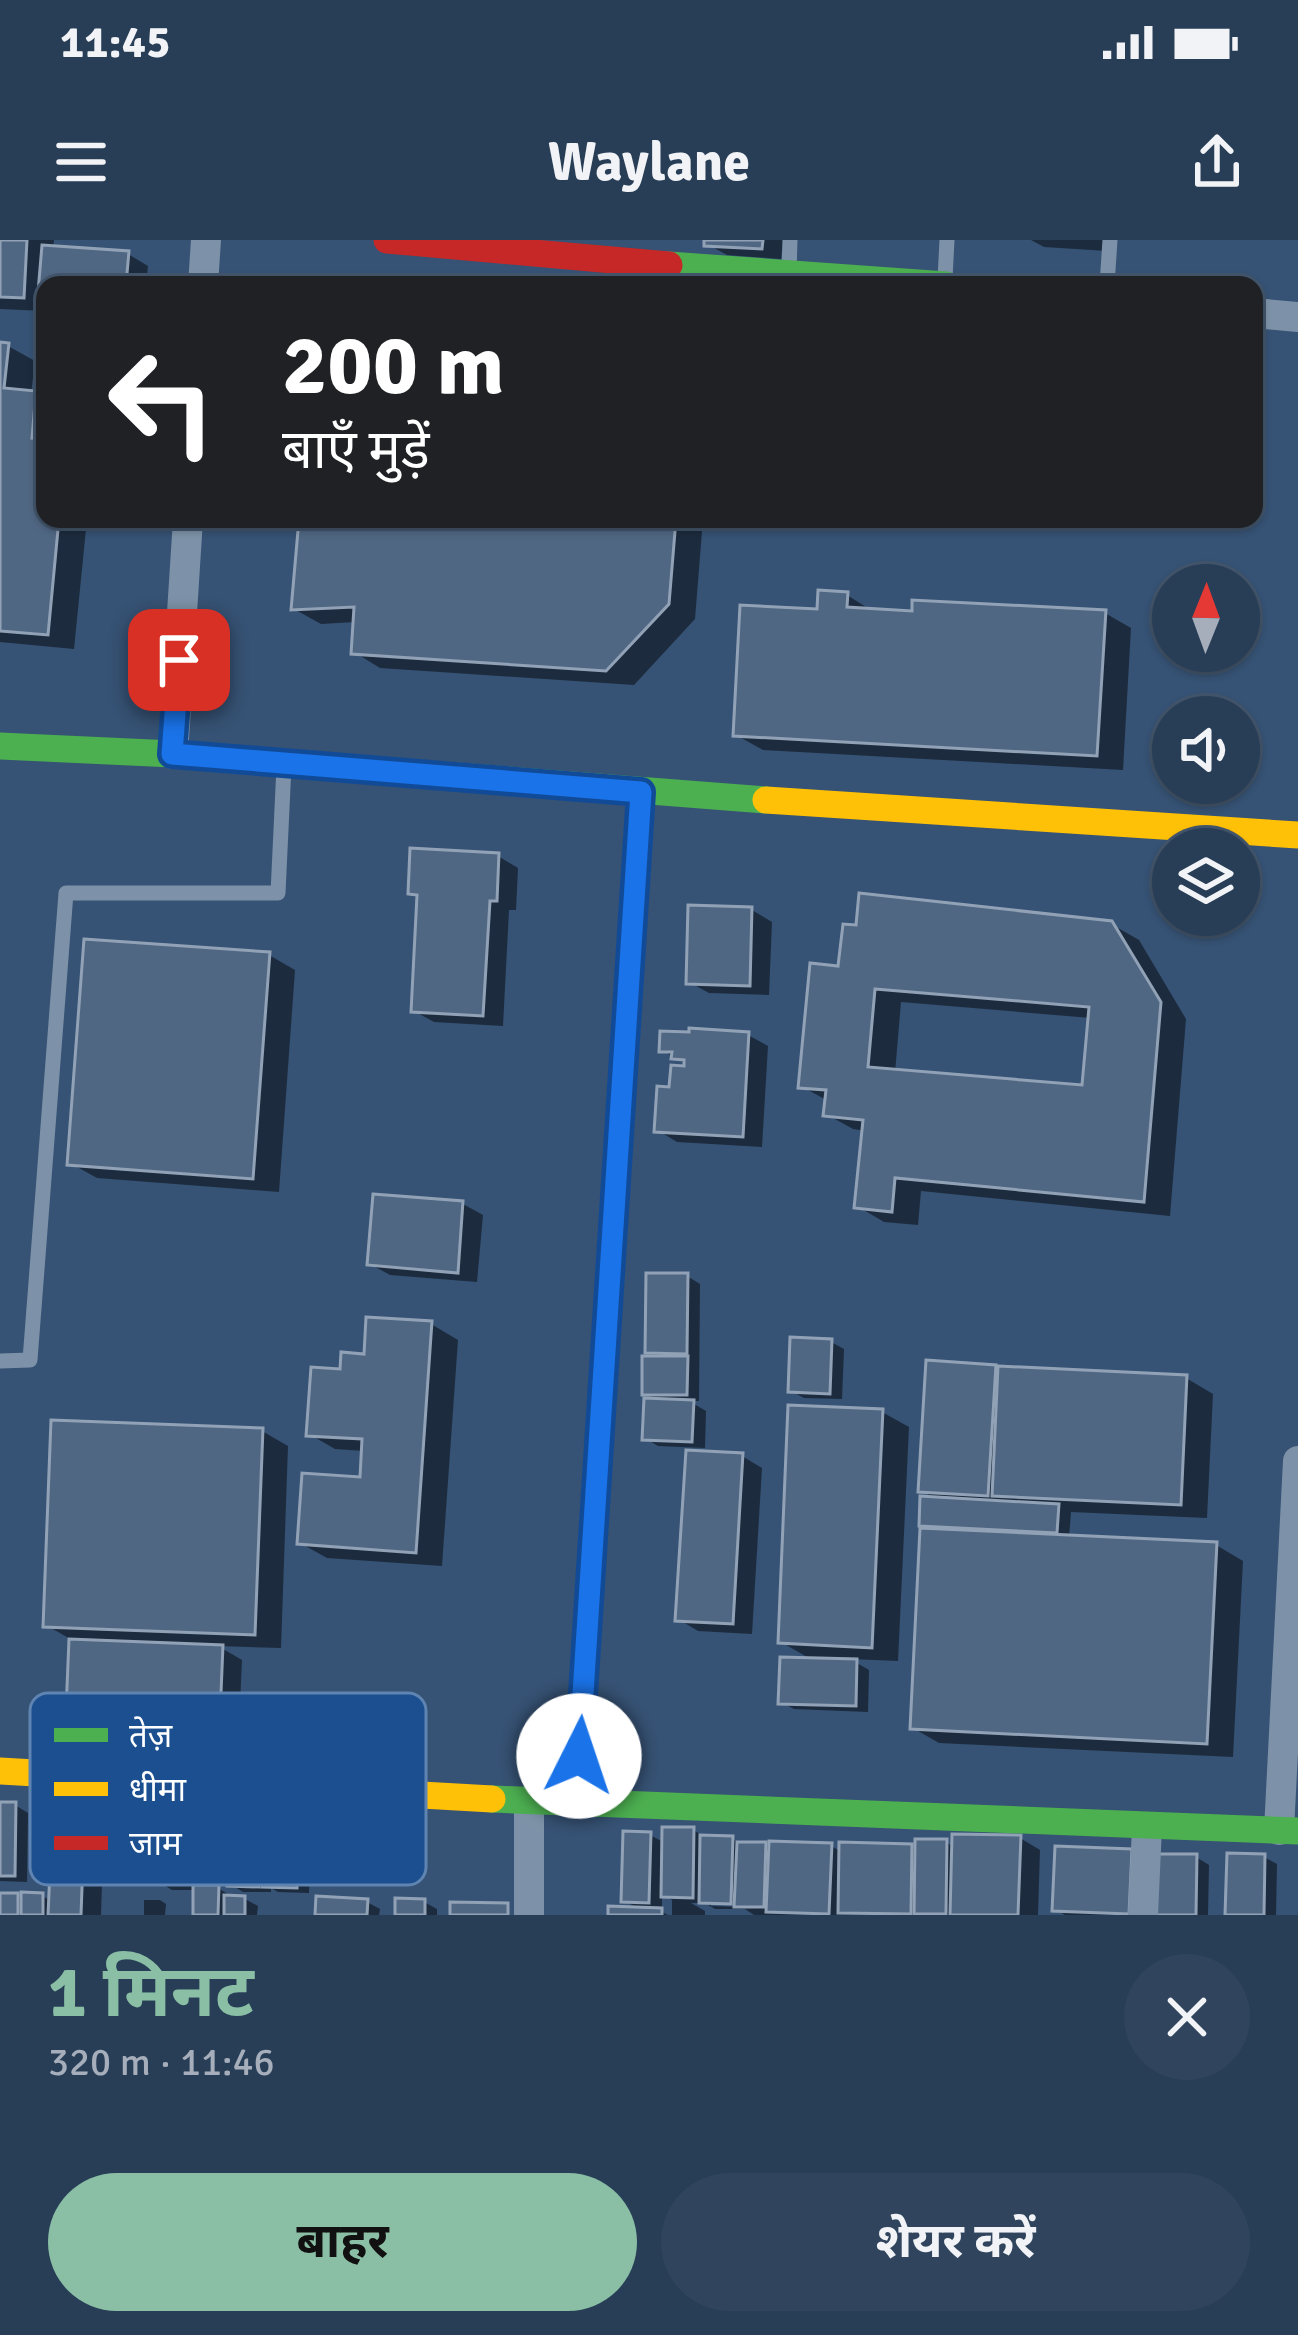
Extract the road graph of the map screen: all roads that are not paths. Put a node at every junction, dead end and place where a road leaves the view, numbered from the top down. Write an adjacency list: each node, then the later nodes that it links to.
1 (206, 240): 9 (street)
2 (387, 240): 6 (street)
3 (790, 240): 8 (lane)
4 (947, 240): 11 (lane)
5 (1110, 240): 12 (lane)
6 (474, 244): 7 (street)
7 (627, 250): 8 (street)
8 (789, 275): 10 (street)
9 (204, 276)
10 (805, 276)
11 (945, 276)
12 (1108, 276)
13 (1263, 314): 14 (street)
14 (1298, 316)
15 (187, 528): 17 (street)
16 (0, 746): 17 (street)
17 (172, 754): 18 (street)
18 (284, 763): 19 (street); 21 (lane)
19 (641, 792): 20 (street); 27 (lane)
20 (1298, 835)
21 (0, 1360)
22 (1298, 1461): 29 (street)
23 (0, 1771): 24 (street)
24 (30, 1773)
25 (426, 1796): 26 (street)
26 (530, 1802): 27 (street); 30 (street)
27 (576, 1804): 28 (street)
28 (1147, 1827): 29 (street); 31 (street)
29 (1289, 1831)
30 (529, 1915)
31 (1143, 1915)

